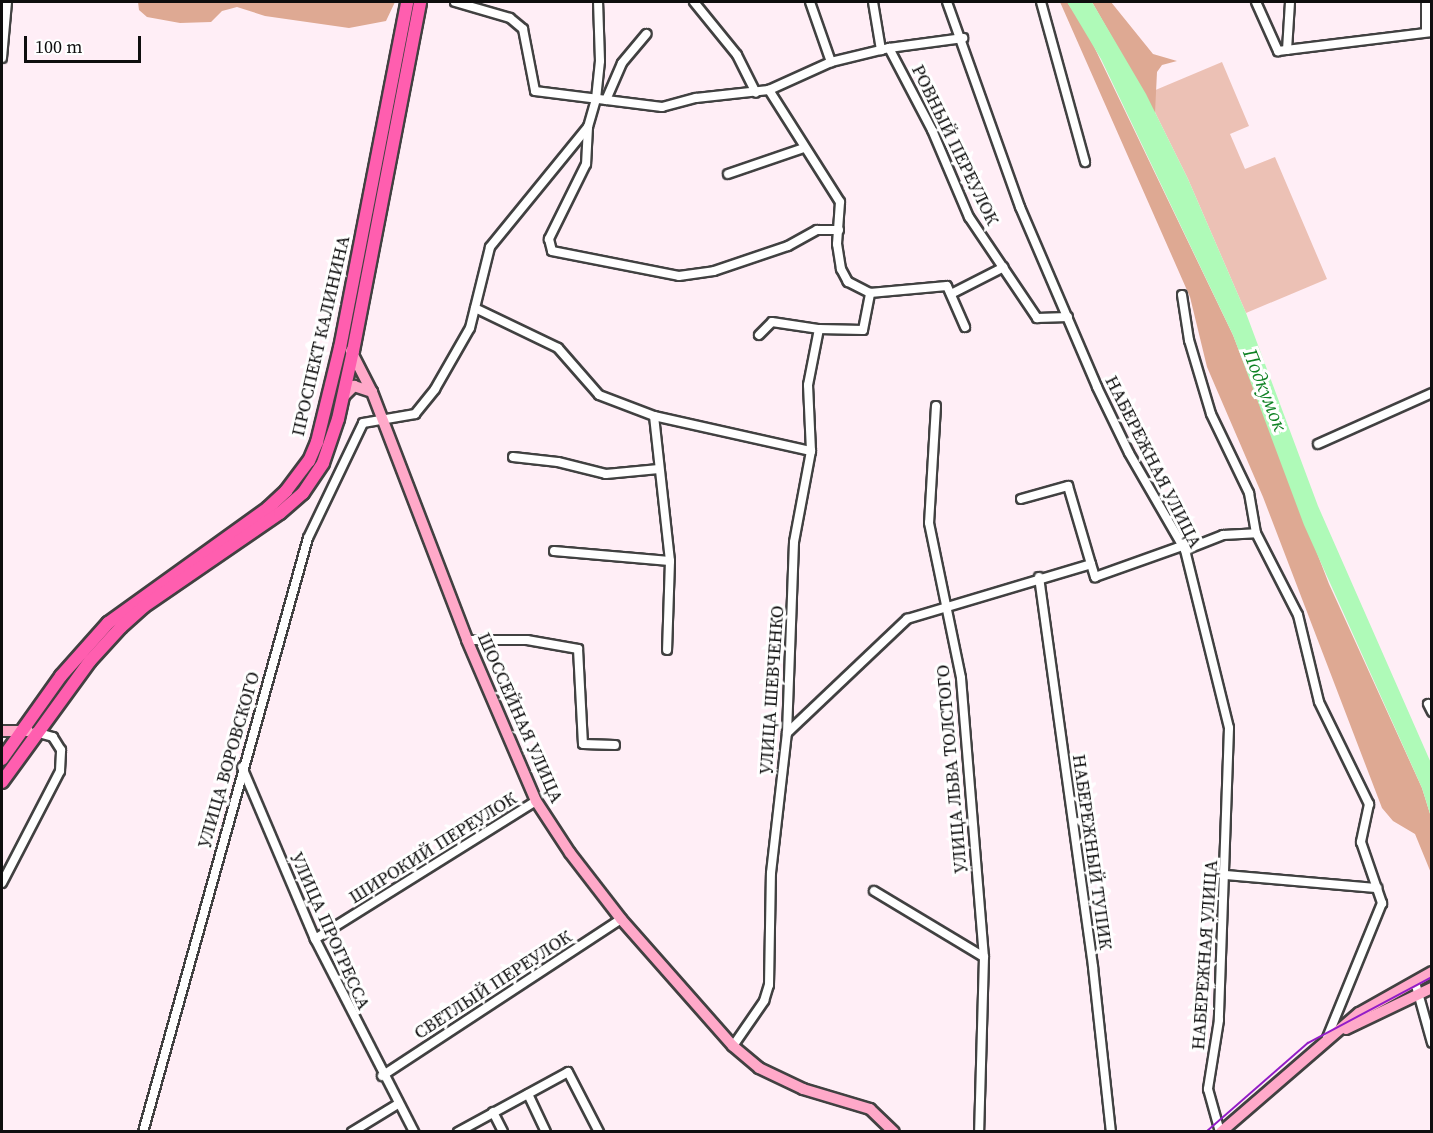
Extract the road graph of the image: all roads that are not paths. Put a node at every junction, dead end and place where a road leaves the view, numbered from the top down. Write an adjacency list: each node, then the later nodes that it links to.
1 (7, 2): 16 (street)
2 (407, 2): 40 (main road, ПРОСПЕКТ КАЛИНИНА)
3 (420, 2): 41 (main road, ПРОСПЕКТ КАЛИНИНА)
4 (455, 2): 24 (street)
5 (598, 2): 24 (street)
6 (694, 2): 23 (street)
7 (810, 2): 21 (street)
8 (873, 2): 18 (street, РОВНЫЙ ПЕРЕУЛОК)
9 (947, 2): 17 (street, НАБЕРЕЖНАЯ УЛИЦА)
10 (1041, 2): 28 (street)
11 (1256, 2): 19 (street)
12 (1290, 2): 19 (street)
13 (1426, 2): 14 (street)
14 (1429, 32): 19 (street)
15 (646, 34): 25 (street)
16 (2, 38): 20 (street)
17 (963, 38): 18 (street); 36 (street, НАБЕРЕЖНАЯ УЛИЦА)
18 (885, 49): 21 (street); 31 (street, РОВНЫЙ ПЕРЕУЛОК)
19 (1287, 50)
20 (2, 58)
21 (831, 62): 22 (street)
22 (769, 90): 23 (street); 27 (street)
23 (756, 93): 25 (street)
24 (596, 99): 25 (street); 26 (street)
25 (606, 100)
26 (588, 127): 30 (street); 35 (street)
27 (804, 148): 29 (street); 30 (street)
28 (1085, 162)
29 (729, 174)
30 (839, 230): 32 (street)
31 (1004, 267): 33 (street); 36 (street, РОВНЫЙ ПЕРЕУЛОК)
32 (870, 293): 33 (street); 38 (street)
33 (951, 294): 37 (street)
34 (1182, 295): 53 (street)
35 (475, 308): 46 (street); 47 (street)
36 (1068, 317): 54 (street, НАБЕРЕЖНАЯ УЛИЦА)
37 (965, 327)
38 (819, 329): 39 (street); 49 (street, УЛИЦА ШЕВЧЕНКО)
39 (759, 335)
40 (340, 348): 41 (main road); 63 (main road, ПРОСПЕКТ КАЛИНИНА)
41 (352, 351): 42 (main road, ШОССЕЙНАЯ УЛИЦА); 44 (main road, ПРОСПЕКТ КАЛИНИНА)
42 (372, 392): 44 (main road, ПРОСПЕКТ КАЛИНИНА); 47 (main road, ШОССЕЙНАЯ УЛИЦА)
43 (1431, 393): 48 (street)
44 (342, 400): 64 (main road, ПРОСПЕКТ КАЛИНИНА)
45 (936, 406): 59 (street, УЛИЦА ЛЬВА ТОЛСТОГО)
46 (654, 416): 49 (street); 51 (street)
47 (381, 417): 60 (main road, ШОССЕЙНАЯ УЛИЦА); 68 (street, УЛИЦА ВОРОВСКОГО)
48 (1318, 444)
49 (810, 451): 65 (street, УЛИЦА ШЕВЧЕНКО)
50 (513, 458): 51 (street)
51 (659, 469): 56 (street)
52 (1021, 499): 57 (street)
53 (1256, 533): 54 (street); 73 (street)
54 (1184, 548): 57 (street); 71 (street, НАБЕРЕЖНАЯ УЛИЦА)
55 (554, 552): 56 (street)
56 (670, 561): 61 (street)
57 (1092, 564): 58 (street)
58 (1039, 578): 59 (street); 98 (street, НАБЕРЕЖНЫЙ ТУПИК)
59 (947, 604): 65 (street); 77 (street, УЛИЦА ЛЬВА ТОЛСТОГО)
60 (467, 640): 66 (street); 70 (main road, ШОССЕЙНАЯ УЛИЦА)
61 (667, 650)
62 (2, 731): 63 (main road)
63 (19, 731): 64 (main road); 67 (main road, ПРОСПЕКТ КАЛИНИНА)
64 (36, 732): 69 (main road, ПРОСПЕКТ КАЛИНИНА); 72 (street)
65 (787, 733): 84 (street, УЛИЦА ШЕВЧЕНКО)
66 (615, 745)
67 (2, 759)
68 (242, 767): 76 (street, УЛИЦА ПРОГРЕССА); 89 (street, УЛИЦА ВОРОВСКОГО)
69 (2, 782)
70 (536, 801): 75 (main road, ШОССЕЙНАЯ УЛИЦА); 76 (street, ШИРОКИЙ ПЕРЕУЛОК)
71 (1227, 875): 73 (street); 99 (street, НАБЕРЕЖНАЯ УЛИЦА)
72 (2, 883)
73 (1377, 888): 82 (street)
74 (874, 891): 77 (street)
75 (621, 919): 84 (main road, ШОССЕЙНАЯ УЛИЦА); 85 (street, СВЕТЛЫЙ ПЕРЕУЛОК)
76 (315, 939): 85 (street, УЛИЦА ПРОГРЕССА)
77 (984, 957): 97 (street, УЛИЦА ЛЬВА ТОЛСТОГО)
78 (1431, 972): 79 (main road)
79 (1415, 982): 81 (street); 82 (main road)
80 (1431, 987): 81 (main road)
81 (1419, 994): 82 (main road); 83 (street)
82 (1327, 1038): 99 (main road)
83 (1431, 1043)
84 (733, 1046): 96 (main road, ШОССЕЙНАЯ УЛИЦА)
85 (382, 1076): 87 (street, УЛИЦА ПРОГРЕССА)
86 (528, 1094): 88 (street); 94 (street); 95 (street)
87 (398, 1104): 90 (street); 91 (street, УЛИЦА ПРОГРЕССА)
88 (494, 1112): 92 (street); 93 (street)
89 (143, 1131)
90 (352, 1131)
91 (414, 1131)
92 (458, 1131)
93 (503, 1131)
94 (546, 1131)
95 (599, 1131)
96 (894, 1131)
97 (979, 1131)
98 (1111, 1131)
99 (1221, 1131)

